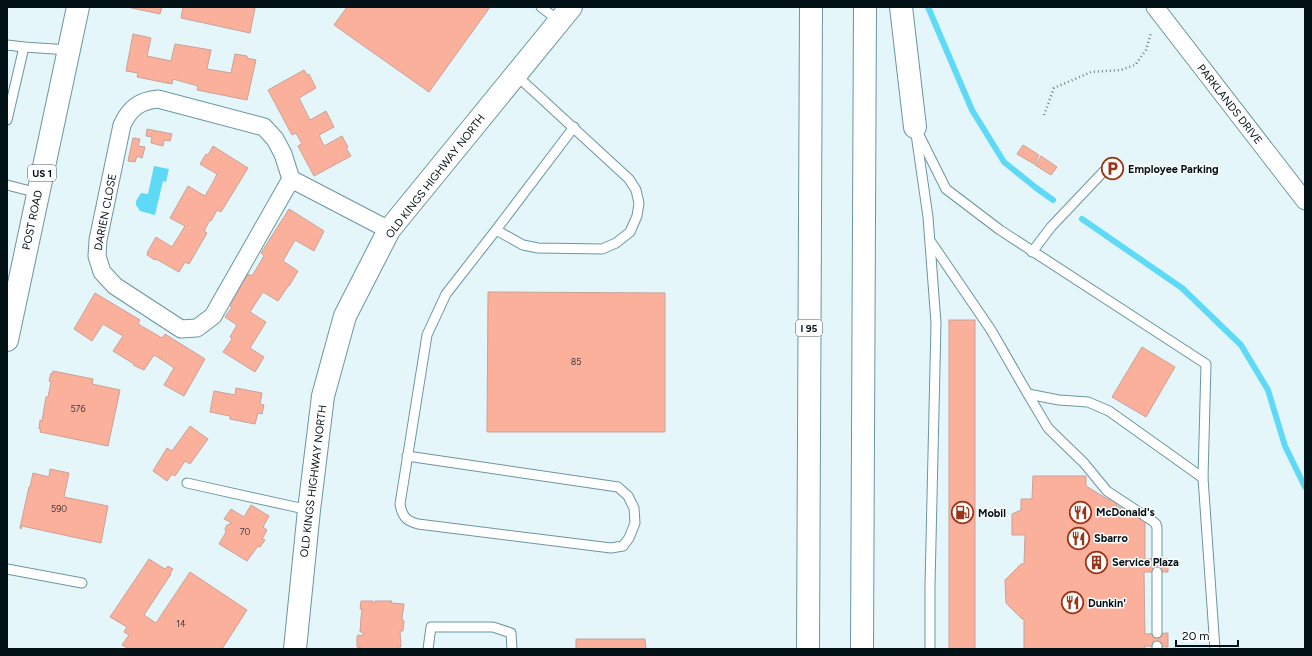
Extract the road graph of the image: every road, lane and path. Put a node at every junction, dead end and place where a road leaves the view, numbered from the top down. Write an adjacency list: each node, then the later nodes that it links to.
1 (78, 7): 10 (main road, POST ROAD / US 1)
2 (541, 7): 7 (lane)
3 (811, 7): 39 (main road, I 95)
4 (865, 7): 40 (main road)
5 (901, 7): 15 (main road)
6 (1159, 12): 12 (path); 20 (street, PARKLANDS DRIVE)
7 (565, 14): 11 (main road, OLD KINGS HIGHWAY NORTH)
8 (7, 45): 9 (lane)
9 (24, 47): 10 (lane); 13 (lane)
10 (69, 50): 19 (main road, POST ROAD / US 1)
11 (516, 75): 14 (lane); 21 (main road, OLD KINGS HIGHWAY NORTH)
12 (1044, 115)
13 (7, 120)
14 (574, 127): 22 (lane); 22 (lane)
15 (915, 127): 23 (lane); 24 (lane)
16 (1104, 171): 24 (lane)
17 (291, 179): 17 (street, DARIEN CLOSE); 21 (street)
18 (7, 185): 19 (lane)
19 (38, 193): 25 (main road, POST ROAD / US 1)
20 (1305, 201)
21 (388, 230): 30 (main road, OLD KINGS HIGHWAY NORTH)
22 (496, 230): 27 (lane)
23 (930, 241): 26 (lane); 41 (lane)
24 (1032, 252): 28 (lane)
25 (7, 340)
26 (1028, 394): 28 (lane); 31 (lane)
27 (407, 456): 27 (lane)
28 (1203, 478): 42 (lane)
29 (187, 483): 30 (lane)
30 (309, 510): 36 (main road, OLD KINGS HIGHWAY NORTH)
31 (1157, 559)
32 (7, 569): 34 (lane)
33 (1157, 572): 35 (lane)
34 (82, 583)
35 (1157, 633)
36 (294, 649)
37 (428, 649): 38 (lane)
38 (512, 649)
39 (808, 649)
40 (862, 649)
41 (930, 649)
42 (1215, 649)

